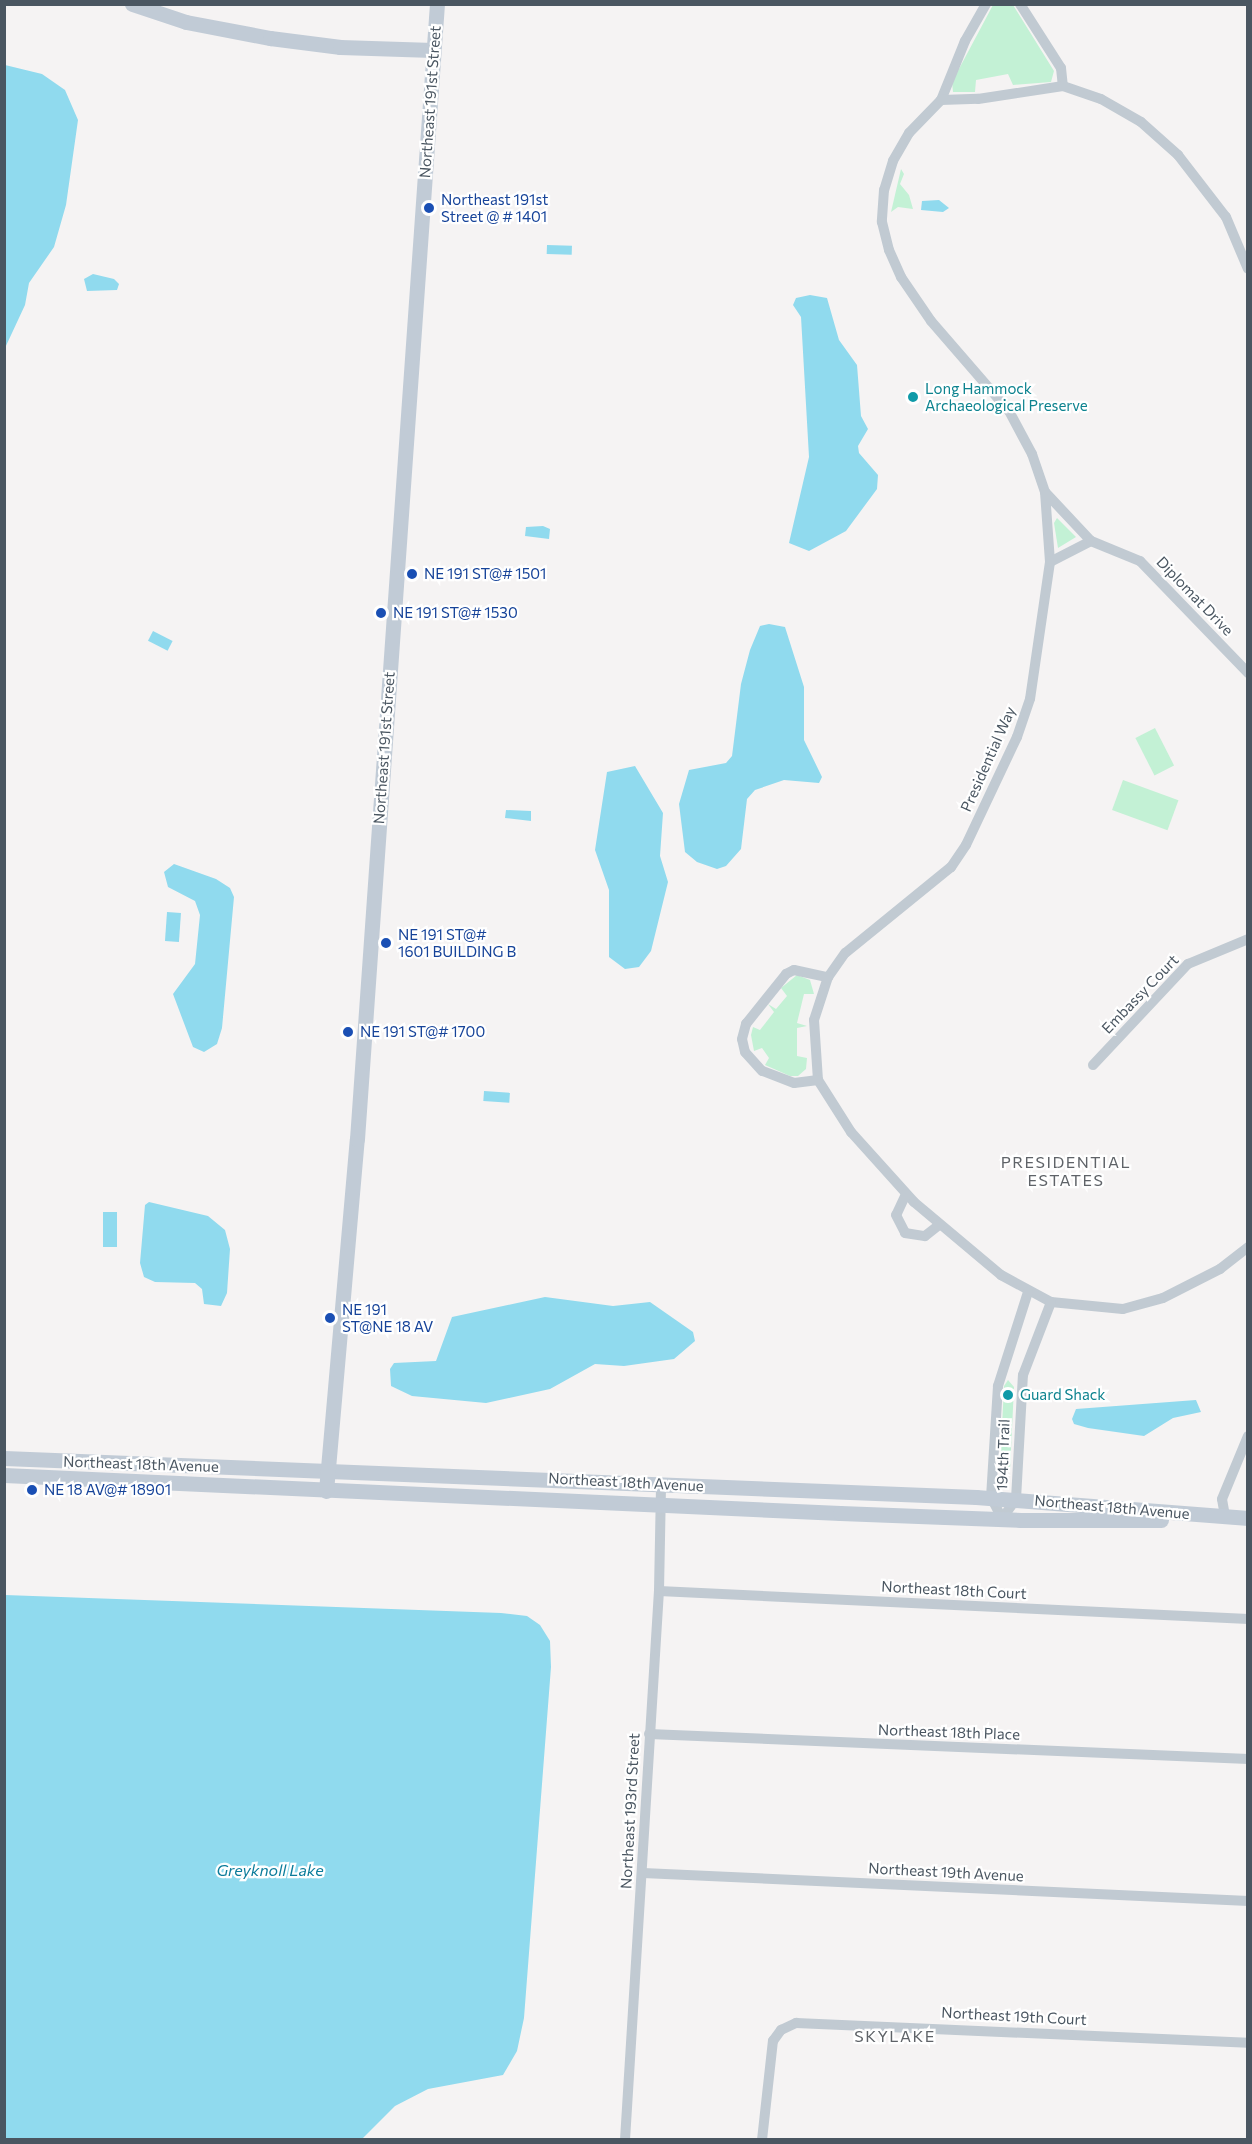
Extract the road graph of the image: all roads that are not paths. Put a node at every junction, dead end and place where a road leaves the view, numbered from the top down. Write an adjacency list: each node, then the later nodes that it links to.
1 (132, 4): 5 (street)
2 (437, 4): 5 (street, Northeast 191st Street)
3 (986, 4): 7 (street, Presidential Way)
4 (1020, 4): 6 (street)
5 (433, 50): 26 (street, Northeast 191st Street)
6 (1063, 86): 7 (street); 8 (street)
7 (941, 100): 9 (street, Presidential Way)
8 (1248, 269)
9 (1045, 492): 10 (street, Presidential Way); 11 (street, Presidential Way)
10 (1091, 541): 11 (street); 12 (street, Diplomat Drive)
11 (1050, 562): 14 (street, Presidential Way)
12 (1248, 673)
13 (1248, 939): 15 (street, Embassy Court)
14 (828, 977): 16 (street, Presidential Way); 16 (street)
15 (1093, 1065)
16 (818, 1080): 17 (street, Presidential Way)
17 (906, 1194): 18 (street, Presidential Way); 18 (street)
18 (939, 1226): 20 (street, Presidential Way)
19 (1248, 1247): 21 (street, Presidential Way)
20 (1028, 1292): 21 (street, Presidential Way); 22 (street, 194th Trail)
21 (1051, 1302): 23 (street, 194th Trail)
22 (1002, 1367): 23 (street); 30 (street, 194th Trail)
23 (1024, 1370): 31 (street, 194th Trail)
24 (1248, 1436): 33 (street)
25 (4, 1458): 26 (street, Northeast 18th Avenue)
26 (327, 1469): 28 (street, Northeast 18th Avenue); 29 (street, Northeast 191st Street)
27 (4, 1475): 29 (street, Northeast 18th Avenue)
28 (662, 1483): 30 (street, Northeast 18th Avenue); 32 (street, Northeast 193rd Street)
29 (326, 1491): 32 (street, Northeast 18th Avenue)
30 (991, 1497): 31 (street, Northeast 18th Avenue); 34 (street, 194th Trail)
31 (1016, 1499): 33 (street, Northeast 18th Avenue); 34 (street, 194th Trail)
32 (661, 1506): 34 (street, Northeast 18th Avenue); 36 (street, Northeast 193rd Street)
33 (1225, 1516): 35 (street, Northeast 18th Avenue)
34 (1002, 1519): 35 (street, Northeast 18th Avenue)
35 (1248, 1519)
36 (659, 1591): 37 (street, Northeast 18th Court); 38 (street, Northeast 193rd Street)
37 (1248, 1619)
38 (649, 1734): 39 (street, Northeast 18th Place); 40 (street, Northeast 193rd Street)
39 (1248, 1759)
40 (643, 1873): 41 (street, Northeast 19th Avenue); 43 (street, Northeast 193rd Street)
41 (1248, 1901)
42 (1248, 2043): 44 (street, Northeast 19th Court)
43 (625, 2139)
44 (762, 2139)

